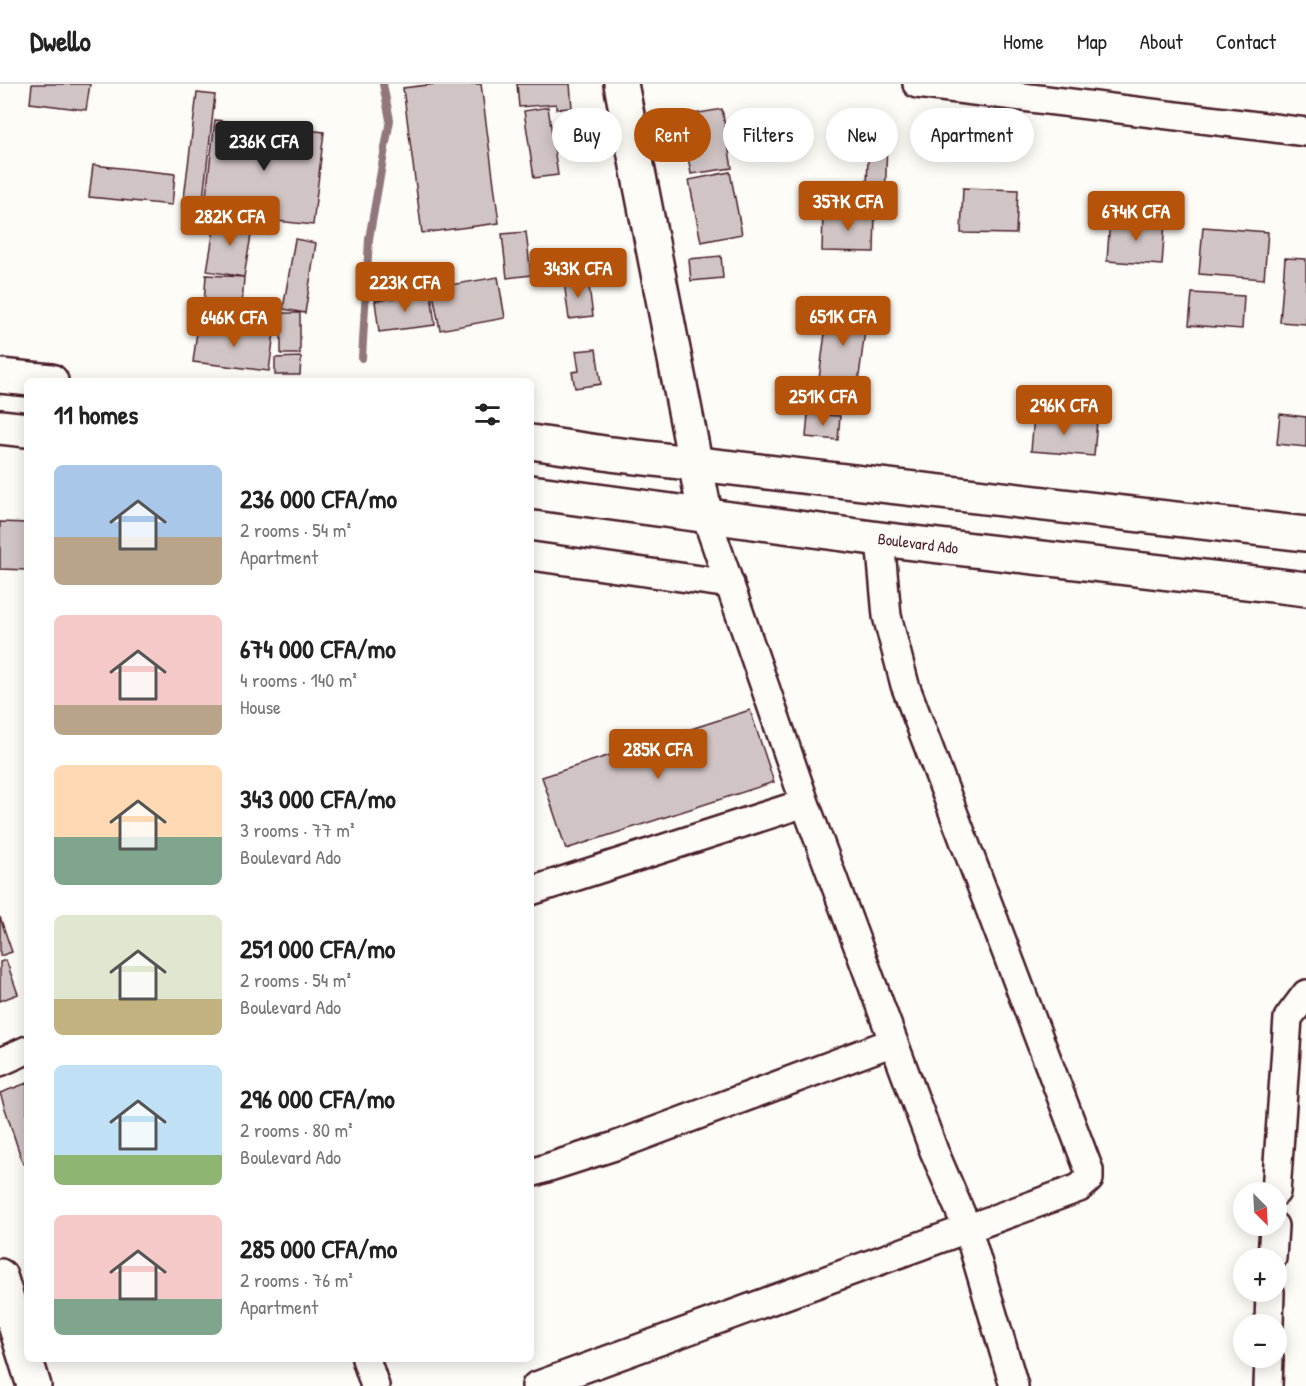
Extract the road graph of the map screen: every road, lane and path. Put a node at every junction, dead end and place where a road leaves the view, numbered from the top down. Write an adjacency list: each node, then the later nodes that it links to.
1 (621, 84): 9 (main road)
2 (917, 84): 3 (street)
3 (1306, 132)
4 (0, 376): 5 (main road)
5 (24, 378)
6 (0, 427): 7 (main road)
7 (24, 430)
8 (534, 442): 9 (main road)
9 (695, 464): 11 (main road); 12 (main road)
10 (534, 492): 11 (main road, Boulevard Ado)
11 (705, 513): 13 (main road, Boulevard Ado); 15 (street)
12 (1306, 534)
13 (880, 539): 16 (main road, Boulevard Ado); 25 (street)
14 (534, 556): 15 (street)
15 (730, 584): 17 (street)
16 (1306, 589)
17 (805, 803): 18 (street); 20 (street)
18 (534, 890)
19 (1306, 994): 24 (street)
20 (893, 1042): 23 (street); 25 (street)
21 (24, 1051): 22 (street)
22 (0, 1062)
23 (534, 1172)
24 (1277, 1182)
25 (968, 1230): 33 (street); 34 (street)
26 (0, 1276): 27 (main road)
27 (24, 1354)
28 (27, 1362): 31 (main road)
29 (367, 1362): 32 (street)
30 (1269, 1368): 35 (street)
31 (34, 1386)
32 (375, 1386)
33 (536, 1386)
34 (1014, 1386)
35 (1268, 1386)

